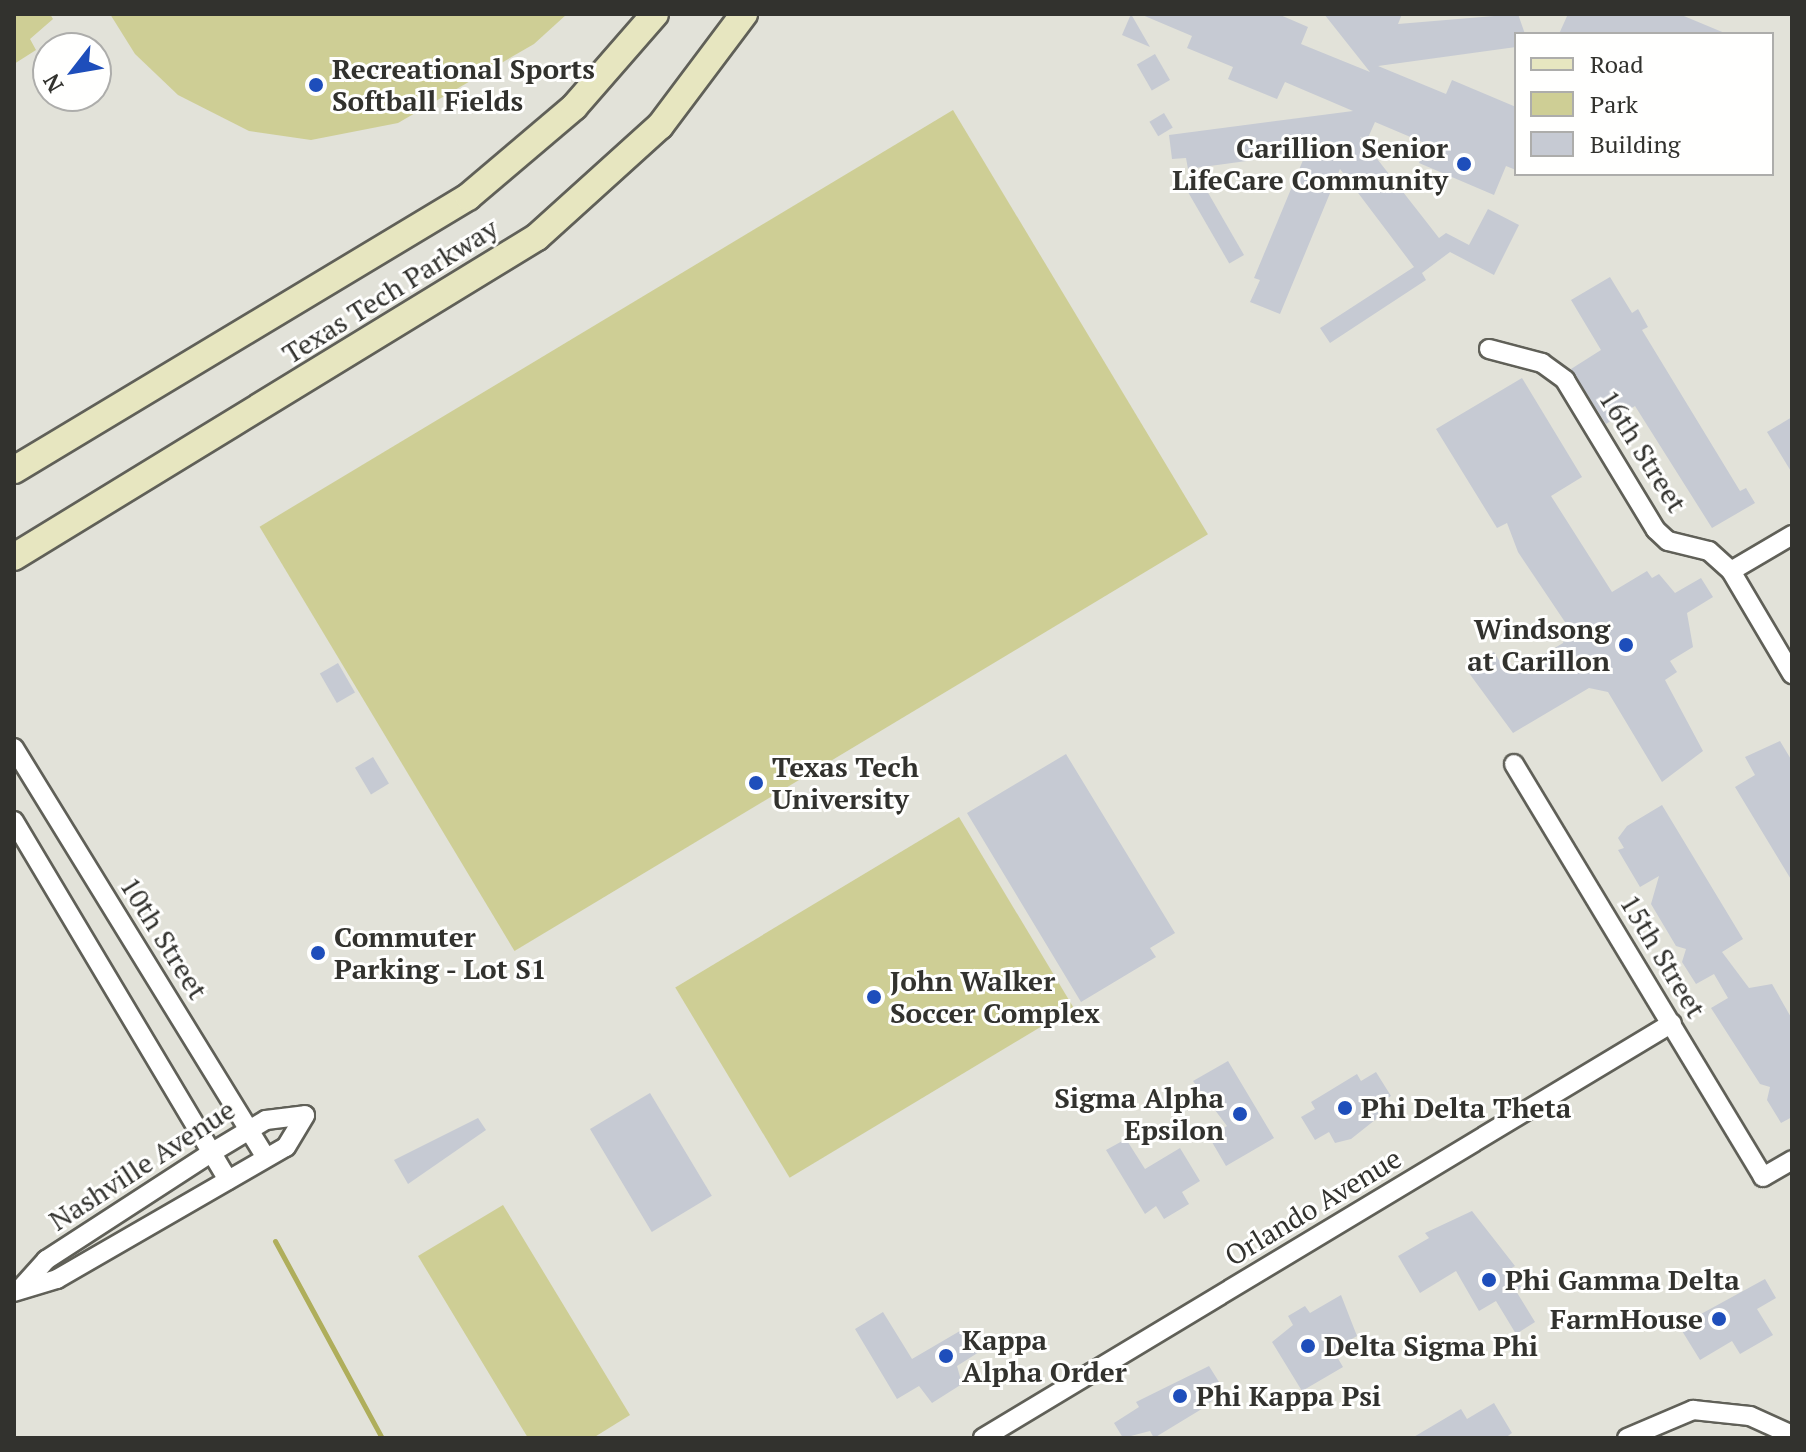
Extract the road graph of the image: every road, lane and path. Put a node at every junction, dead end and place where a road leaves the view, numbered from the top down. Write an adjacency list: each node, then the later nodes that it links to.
1 (655, 14): 4 (main road, Texas Tech Parkway)
2 (744, 14): 6 (main road, Texas Tech Parkway)
3 (1489, 349): 7 (street, 16th Street)
4 (14, 470)
5 (1792, 535): 7 (street)
6 (14, 557)
7 (1731, 571): 8 (street, 16th Street)
8 (1792, 674)
9 (14, 748): 13 (street, 10th Street)
10 (1514, 764): 12 (street, 15th Street)
11 (14, 821): 14 (street)
12 (1672, 1023): 16 (street, 15th Street); 20 (street, Orlando Avenue)
13 (249, 1130): 14 (street, Nashville Avenue); 15 (street, 10th Street); 15 (street, Nashville Avenue)
14 (211, 1153): 17 (street); 18 (street, Nashville Avenue)
15 (266, 1158): 17 (street, Nashville Avenue)
16 (1792, 1160)
17 (228, 1180): 18 (street, Nashville Avenue)
18 (18, 1290)
19 (1792, 1435): 21 (street)
20 (983, 1438)
21 (1627, 1438)

